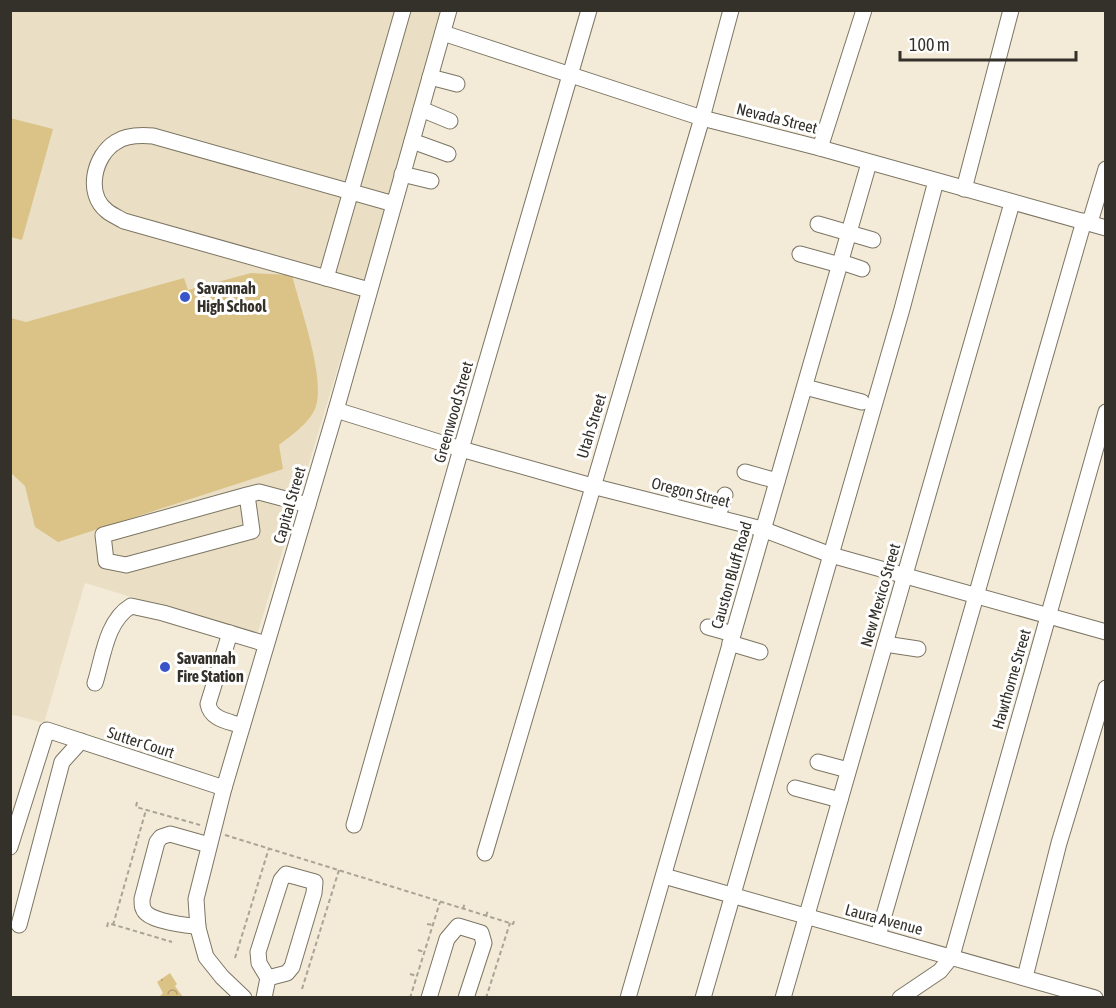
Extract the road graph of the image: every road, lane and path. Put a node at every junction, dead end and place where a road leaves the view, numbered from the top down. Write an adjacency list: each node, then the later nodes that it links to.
1 (404, 10): 23 (street)
2 (449, 10): 7 (street, Capital Street)
3 (589, 10): 8 (street, Greenwood Street)
4 (731, 10): 12 (street, Utah Street)
5 (864, 10): 15 (street)
6 (1011, 10): 22 (street)
7 (443, 33): 8 (street, Nevada Street); 9 (street, Capital Street)
8 (570, 76): 12 (street, Nevada Street); 40 (street, Greenwood Street)
9 (430, 77): 10 (street); 11 (street, Capital Street)
10 (457, 84)
11 (421, 109): 13 (street); 14 (street, Capital Street)
12 (702, 118): 15 (street, Nevada Street); 43 (street, Utah Street)
13 (450, 121)
14 (411, 145): 16 (street); 19 (street, Capital Street)
15 (820, 147): 17 (street, Nevada Street)
16 (444, 156)
17 (869, 163): 21 (street, Nevada Street); 29 (street, Causton Bluff Road)
18 (1106, 169): 26 (street)
19 (402, 174): 20 (street); 25 (street, Capital Street)
20 (431, 181)
21 (936, 181): 22 (street, Nevada Street); 49 (street)
22 (964, 189): 24 (street, Nevada Street)
23 (350, 192): 25 (street); 34 (street); 34 (street)
24 (1012, 202): 26 (street, Nevada Street); 50 (street, New Mexico Street)
25 (394, 204): 35 (street, Capital Street)
26 (1087, 222): 28 (street, Nevada Street); 51 (street)
27 (818, 224): 29 (street)
28 (1106, 228)
29 (849, 233): 30 (street); 32 (street, Causton Bluff Road)
30 (873, 240)
31 (800, 254): 32 (street)
32 (840, 263): 33 (street); 36 (street, Causton Bluff Road)
33 (862, 268)
34 (326, 278): 35 (street)
35 (369, 290): 38 (street, Capital Street)
36 (804, 387): 37 (street); 42 (street, Causton Bluff Road)
37 (862, 402)
38 (336, 410): 40 (street, Oregon Street); 46 (street, Capital Street)
39 (1106, 412): 52 (street, Hawthorne Street)
40 (461, 449): 43 (street, Oregon Street); 76 (street, Greenwood Street)
41 (745, 472): 42 (street)
42 (777, 481): 48 (street, Causton Bluff Road)
43 (592, 486): 47 (street, Oregon Street); 82 (street, Utah Street)
44 (247, 495): 44 (street); 46 (street)
45 (725, 495): 47 (street)
46 (308, 505): 57 (street, Capital Street)
47 (718, 516): 48 (street, Oregon Street)
48 (762, 529): 49 (street, Oregon Street); 56 (street, Causton Bluff Road)
49 (831, 555): 50 (street, Oregon Street); 91 (street)
50 (904, 575): 51 (street, Oregon Street); 58 (street, New Mexico Street)
51 (978, 596): 52 (street, Oregon Street); 108 (street)
52 (1047, 615): 54 (street, Oregon Street); 114 (street, Hawthorne Street)
53 (708, 627): 56 (street)
54 (1106, 632)
55 (230, 633): 57 (street); 61 (street); 63 (street)
56 (732, 639): 60 (street); 88 (street, Causton Bluff Road)
57 (266, 644): 63 (street, Capital Street)
58 (885, 644): 59 (street); 66 (street, New Mexico Street)
59 (918, 649)
60 (760, 652)
61 (94, 683)
62 (1106, 688): 118 (street)
63 (242, 726): 67 (street, Capital Street)
64 (81, 741): 67 (street, Sutter Court); 80 (street, Sutter Court); 104 (street)
65 (818, 762): 66 (street)
66 (848, 770): 69 (street, New Mexico Street)
67 (224, 788): 79 (street, Capital Street)
68 (795, 788): 69 (street)
69 (840, 800): 97 (street, New Mexico Street)
70 (137, 802): 72 (path)
71 (155, 807): 73 (path)
72 (146, 810): 73 (path); 102 (path)
73 (154, 812): 75 (path)
74 (172, 813): 75 (path)
75 (171, 817): 77 (path)
76 (354, 825)
77 (206, 827)
78 (220, 833): 81 (path)
79 (209, 845): 106 (street, Capital Street); 106 (street)
80 (10, 847)
81 (269, 848): 84 (path); 87 (path)
82 (485, 853)
83 (321, 860): 84 (path)
84 (319, 864): 86 (path)
85 (257, 870): 87 (path)
86 (339, 870): 92 (path); 99 (path)
87 (262, 872): 90 (path)
88 (664, 876): 91 (street, Laura Avenue); 127 (street, Causton Bluff Road)
89 (249, 894): 90 (path)
90 (254, 896): 115 (path)
91 (734, 896): 97 (street, Laura Avenue); 128 (street)
92 (440, 902): 94 (path); 105 (path)
93 (465, 902): 94 (path)
94 (463, 909): 96 (path)
95 (488, 910): 96 (path)
96 (486, 916): 101 (path)
97 (806, 917): 108 (street, Laura Avenue); 129 (street, New Mexico Street)
98 (515, 919): 101 (path)
99 (324, 921): 100 (path); 110 (path)
100 (328, 922)
101 (510, 923): 126 (path)
102 (113, 924): 107 (path); 109 (path)
103 (427, 924): 105 (path)
104 (19, 925)
105 (433, 925): 113 (path)
106 (198, 926): 121 (street, Capital Street)
107 (107, 927)
108 (878, 936): 114 (street, Laura Avenue)
109 (172, 942)
110 (316, 944): 111 (path); 120 (path)
111 (321, 945)
112 (418, 950): 113 (path)
113 (424, 952): 117 (path)
114 (952, 956): 118 (street, Laura Avenue); 130 (street)
115 (236, 958)
116 (410, 974): 117 (path)
117 (417, 976): 123 (path)
118 (1025, 977): 131 (street, Laura Avenue)
119 (268, 978): 119 (street); 122 (street)
120 (302, 989)
121 (244, 998)
122 (264, 998)
123 (410, 998)
124 (429, 998): 125 (street)
125 (466, 998)
126 (486, 998)
127 (628, 998)
128 (703, 998)
129 (783, 998)
130 (900, 998)
131 (1095, 998)

